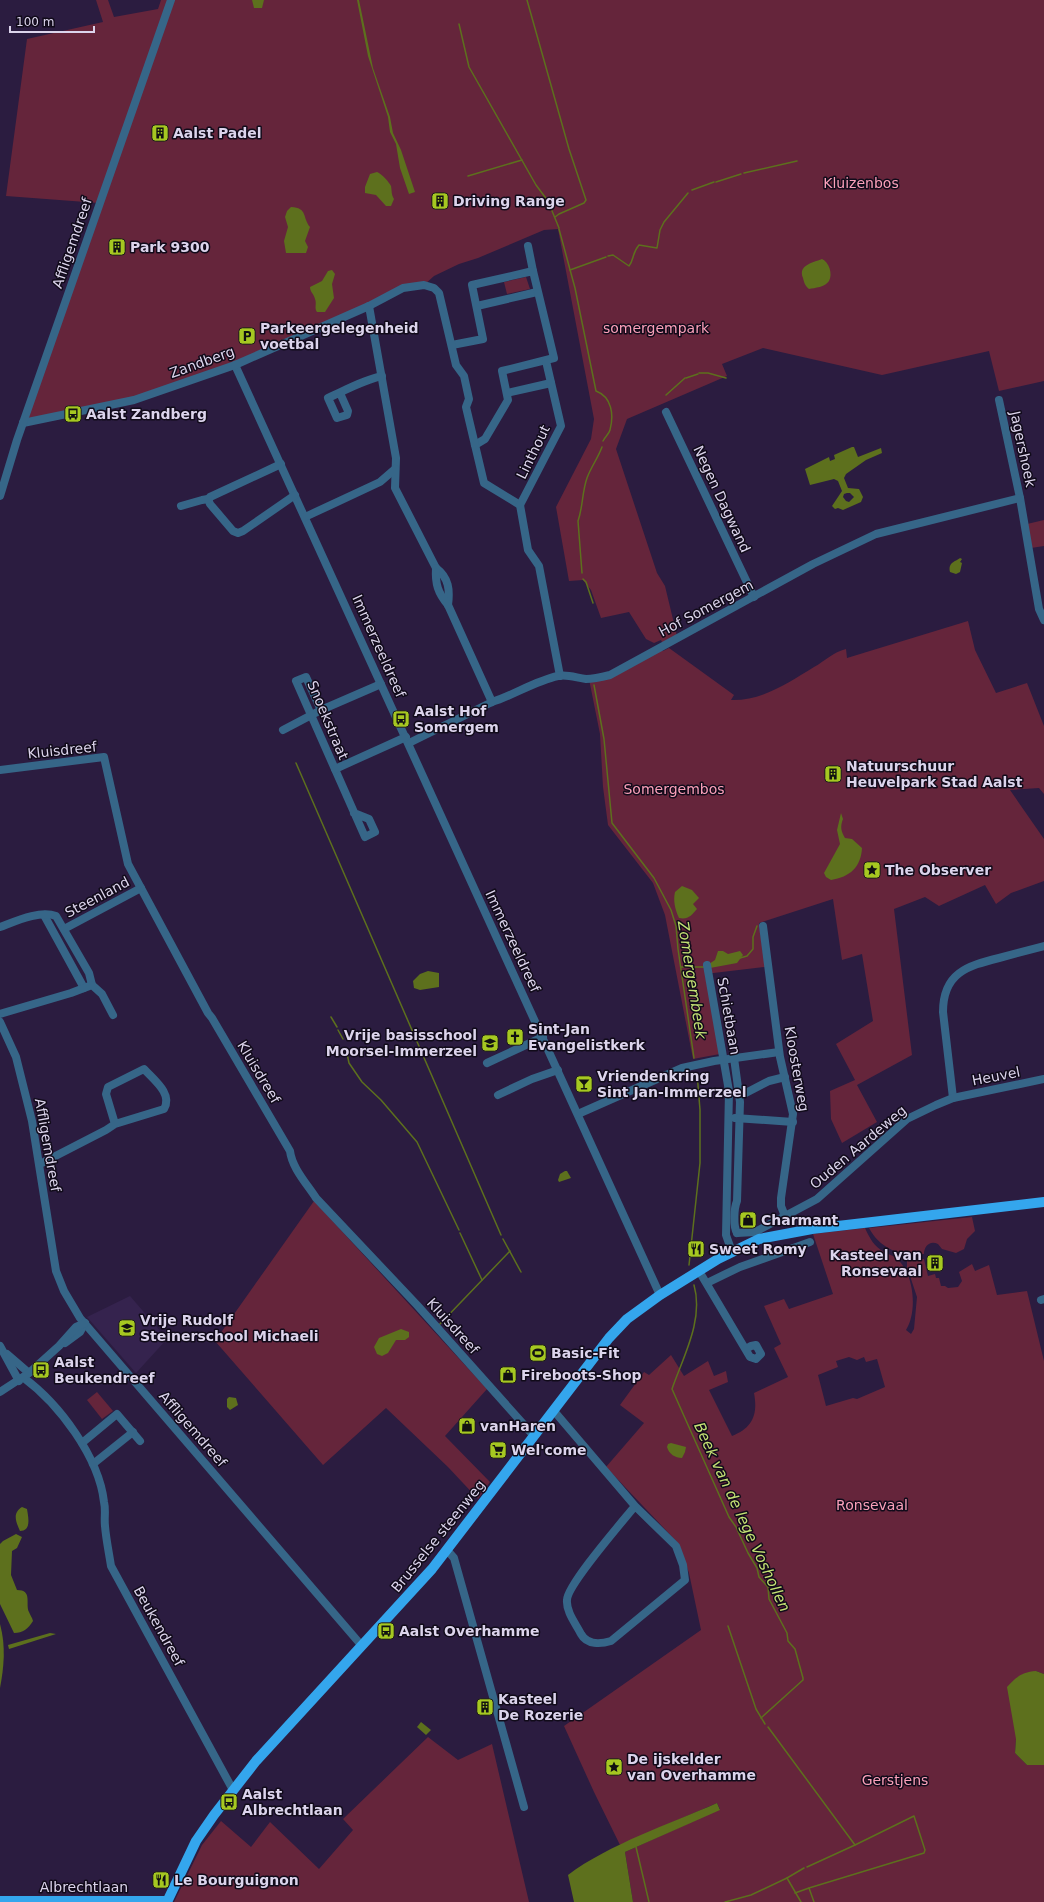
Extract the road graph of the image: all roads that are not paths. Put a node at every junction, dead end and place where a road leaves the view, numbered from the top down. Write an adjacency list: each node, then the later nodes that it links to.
1 (171, 0): 16 (street, Affligemdreef)
2 (528, 246): 3 (street)
3 (533, 271): 4 (street); 6 (street)
4 (538, 292): 6 (street); 8 (street)
5 (369, 306): 7 (street, Zandberg); 9 (street, Zandberg); 10 (street)
6 (477, 306): 7 (street)
7 (452, 345): 17 (street)
8 (546, 361): 11 (street, Linthout); 13 (street)
9 (236, 365): 16 (street, Zandberg); 18 (street, Immerzeeldreef)
10 (382, 376): 12 (street); 19 (street)
11 (551, 383): 13 (street); 26 (street, Linthout)
12 (340, 393)
13 (507, 394): 17 (street)
14 (999, 400): 24 (street, Jagershoek)
15 (666, 412): 29 (street, Negen Dagwand)
16 (23, 423): 23 (street, Affligemdreef)
17 (475, 446): 26 (street)
18 (281, 464): 22 (street, Immerzeeldreef); 25 (street)
19 (395, 469): 20 (street); 21 (street)
20 (380, 482): 21 (street); 28 (street)
21 (395, 488): 33 (street)
22 (295, 495): 25 (street); 28 (street, Immerzeeldreef)
23 (0, 496)
24 (1020, 498): 29 (street, Hof Somergem); 30 (street, Jagershoek)
25 (208, 499): 27 (street)
26 (520, 505): 31 (street)
27 (181, 506)
28 (306, 518): 32 (street, Immerzeeldreef)
29 (754, 597): 31 (street, Hof Somergem)
30 (1044, 620)
31 (560, 676): 33 (street, Hof Somergem)
32 (381, 684): 34 (street); 37 (street, Immerzeeldreef)
33 (492, 702): 37 (street, Hof Somergem)
34 (321, 710): 35 (street); 35 (street, Snoekstraat)
35 (310, 716): 36 (street); 38 (street, Snoekstraat)
36 (283, 730)
37 (407, 740): 38 (street, Hof Somergem); 52 (street, Immerzeeldreef)
38 (335, 769): 40 (street, Snoekstraat)
39 (0, 770): 41 (street, Kluisdreef)
40 (354, 813)
41 (141, 888): 45 (street, Steenland); 87 (street, Kluisdreef)
42 (44, 915): 44 (street, Steenland); 45 (street, Steenland); 48 (street, Steenland)
43 (763, 926): 53 (street, Kloosterweg)
44 (0, 927)
45 (64, 929): 48 (street, Steenland)
46 (1044, 946): 62 (street)
47 (708, 967): 55 (street, Schietbaan)
48 (88, 986): 49 (street); 50 (street, Steenland)
49 (0, 1014)
50 (113, 1015)
51 (0, 1022): 68 (street, Affligemdreef)
52 (543, 1037): 56 (street); 57 (street, Immerzeeldreef)
53 (779, 1052): 54 (street); 58 (street, Kloosterweg)
54 (734, 1058): 55 (street); 61 (street, Schietbaan)
55 (724, 1060): 63 (street); 64 (street, Schietbaan)
56 (487, 1063)
57 (558, 1070): 60 (street); 63 (street, Immerzeeldreef)
58 (785, 1077): 61 (street); 66 (street, Kloosterweg)
59 (1044, 1079): 62 (street, Heuvel)
60 (498, 1095)
61 (740, 1096): 65 (street, Schietbaan)
62 (952, 1098): 71 (street, Ouden Aardeweg)
63 (578, 1114): 79 (street, Immerzeeldreef)
64 (730, 1118): 65 (street); 70 (street, Schietbaan)
65 (740, 1118): 66 (street); 70 (street, Schietbaan)
66 (793, 1122): 71 (street, Kloosterweg)
67 (115, 1124): 67 (street); 68 (street)
68 (40, 1164): 80 (street, Affligemdreef)
69 (1044, 1202): 74 (main road, Brusselse steenweg)
70 (732, 1204): 73 (street, Schietbaan); 76 (street, Schietbaan)
71 (785, 1216): 72 (street, Ouden Aardeweg)
72 (771, 1224): 73 (street, Ouden Aardeweg); 74 (street)
73 (737, 1233): 76 (street, Brusselse steenweg)
74 (773, 1236): 76 (main road, Brusselse steenweg)
75 (810, 1242): 78 (street)
76 (730, 1247): 77 (main road, Brusselse steenweg)
77 (700, 1271): 78 (street); 79 (main road, Brusselse steenweg)
78 (707, 1283): 82 (street)
79 (660, 1295): 85 (main road, Brusselse steenweg)
80 (85, 1323): 83 (street); 93 (street, Affligemdreef)
81 (1, 1348): 83 (street, Beukendreef); 83 (street)
82 (746, 1349)
83 (24, 1378): 84 (street); 89 (street, Beukendreef)
84 (0, 1392)
85 (554, 1411): 87 (main road, Brusselse steenweg); 91 (street)
86 (133, 1432): 88 (street); 89 (street); 90 (street)
87 (534, 1436): 92 (main road, Brusselse steenweg)
88 (140, 1441)
89 (82, 1442): 90 (street, Beukendreef)
90 (93, 1464): 94 (street, Beukendreef)
91 (635, 1506): 91 (street)
92 (447, 1550): 93 (main road, Brusselse steenweg); 95 (street)
93 (362, 1646): 94 (main road, Brusselse steenweg)
94 (233, 1790): 97 (main road, Brusselse steenweg)
95 (524, 1807)
96 (0, 1901): 97 (main road, Albrechtlaan)
97 (167, 1901)

